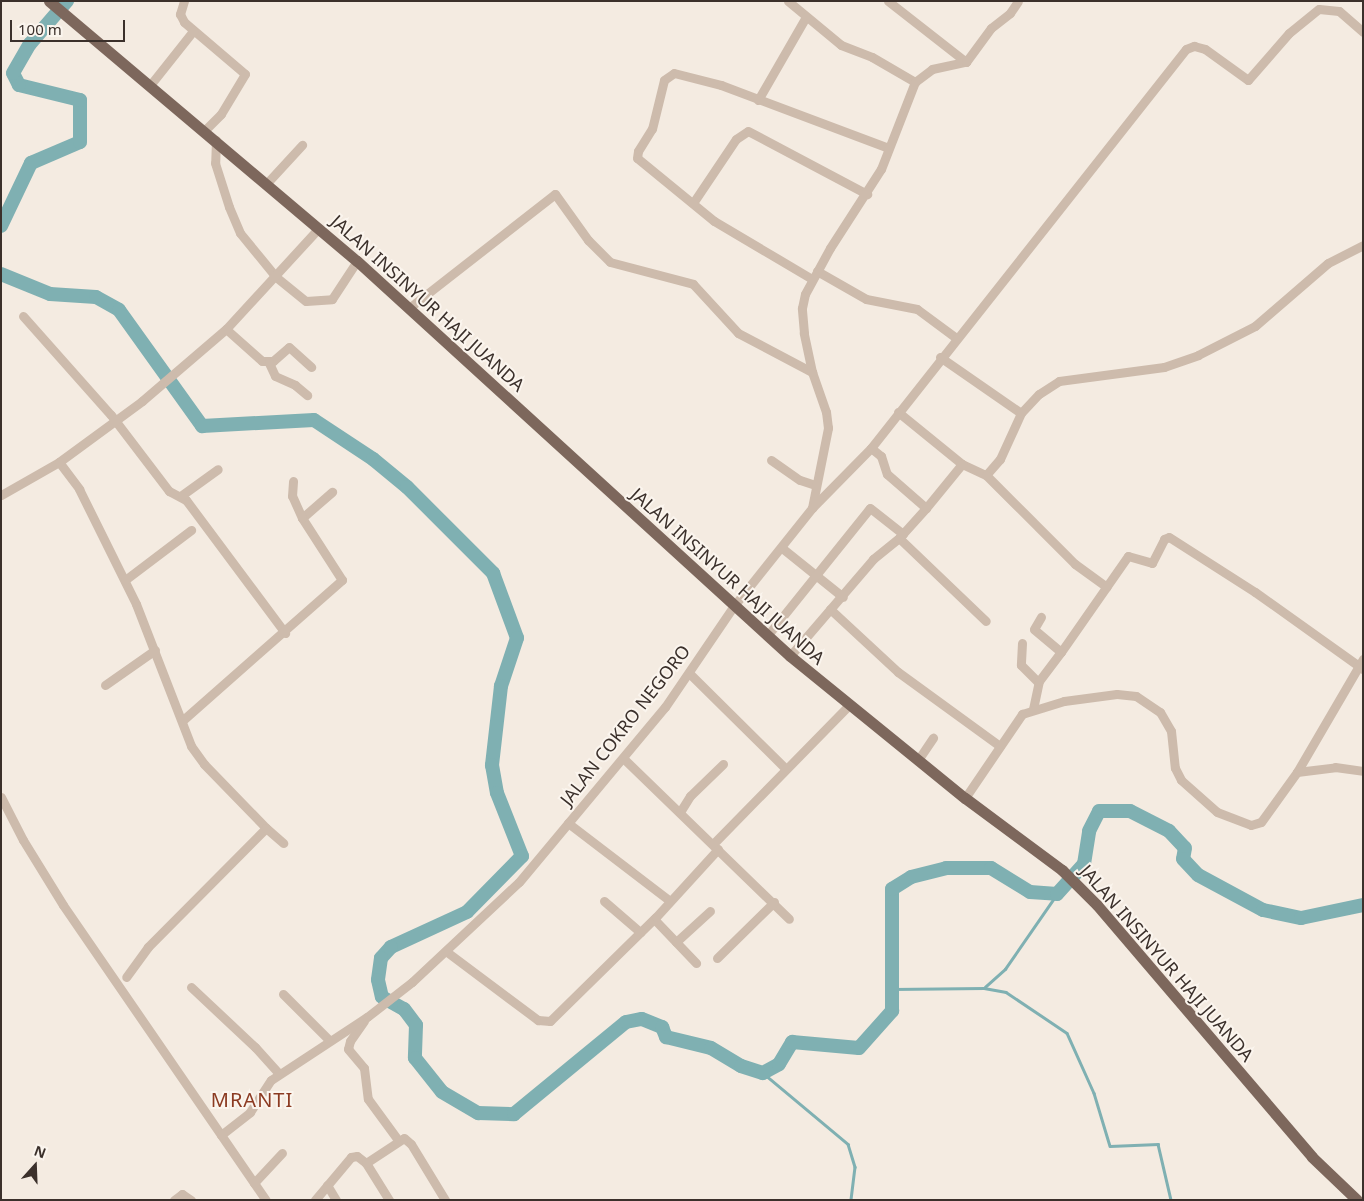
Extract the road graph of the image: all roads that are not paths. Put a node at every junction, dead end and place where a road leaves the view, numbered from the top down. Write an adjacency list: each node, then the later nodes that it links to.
1 (49, 1): 11 (main road, JALAN INSINYUR HAJI JUANDA)
2 (184, 1): 7 (street)
3 (888, 1): 9 (street)
4 (1018, 1): 9 (street)
5 (788, 2): 6 (street)
6 (806, 17): 10 (street); 12 (street)
7 (193, 31): 11 (street); 13 (street)
8 (1363, 32): 28 (street)
9 (966, 62): 10 (street)
10 (915, 82): 16 (street, JALAN COKRO NEGORO)
11 (151, 84): 13 (main road, JALAN INSINYUR HAJI JUANDA)
12 (758, 100): 16 (street); 19 (street)
13 (205, 130): 14 (main road, JALAN INSINYUR HAJI JUANDA)
14 (216, 140): 17 (main road, JALAN INSINYUR HAJI JUANDA); 24 (street)
15 (302, 145): 17 (street)
16 (889, 148): 18 (street, JALAN COKRO NEGORO)
17 (267, 184): 20 (main road, JALAN INSINYUR HAJI JUANDA)
18 (867, 194): 19 (street); 23 (street, JALAN COKRO NEGORO)
19 (694, 203): 23 (street)
20 (319, 228): 22 (main road, JALAN INSINYUR HAJI JUANDA); 24 (street)
21 (1363, 245): 35 (street)
22 (356, 261): 24 (street); 25 (main road, JALAN INSINYUR HAJI JUANDA)
23 (815, 275): 28 (street); 32 (street, JALAN COKRO NEGORO)
24 (276, 277): 27 (street)
25 (409, 308): 32 (street); 58 (main road, JALAN INSINYUR HAJI JUANDA)
26 (23, 316): 36 (street)
27 (226, 329): 30 (street); 36 (street)
28 (956, 338): 29 (street)
29 (940, 357): 34 (street); 35 (street)
30 (269, 363): 31 (street); 33 (street)
31 (311, 367)
32 (812, 372): 44 (street, JALAN COKRO NEGORO)
33 (307, 395)
34 (898, 412): 37 (street); 40 (street)
35 (1021, 413): 42 (street)
36 (115, 420): 39 (street); 47 (street)
37 (871, 448): 48 (street); 49 (street)
38 (771, 460): 44 (street)
39 (59, 462): 46 (street); 55 (street)
40 (962, 464): 42 (street); 49 (street)
41 (218, 470): 47 (street)
42 (986, 475): 56 (street)
43 (293, 481): 50 (street)
44 (815, 485): 48 (street, JALAN COKRO NEGORO)
45 (332, 492): 50 (street)
46 (1, 495)
47 (182, 495): 62 (street)
48 (812, 508): 53 (street, JALAN COKRO NEGORO)
49 (926, 508): 52 (street)
50 (302, 518): 62 (street)
51 (191, 530): 55 (street)
52 (901, 536): 54 (street); 57 (street); 61 (street)
53 (782, 548): 54 (street); 58 (street, JALAN COKRO NEGORO)
54 (815, 577): 57 (street); 63 (street)
55 (125, 580): 65 (street)
56 (1107, 587): 66 (street); 68 (street)
57 (843, 597): 59 (street)
58 (734, 607): 63 (main road, JALAN INSINYUR HAJI JUANDA); 69 (street, JALAN COKRO NEGORO)
59 (830, 609): 67 (street); 76 (street)
60 (1041, 617): 66 (street)
61 (986, 621)
62 (285, 633): 74 (street)
63 (767, 636): 67 (main road, JALAN INSINYUR HAJI JUANDA)
64 (1022, 643): 70 (street)
65 (155, 650): 71 (street); 74 (street)
66 (1061, 652): 70 (street)
67 (790, 656): 72 (main road, JALAN INSINYUR HAJI JUANDA)
68 (1361, 665): 82 (street)
69 (689, 673): 77 (street, JALAN COKRO NEGORO); 80 (street)
70 (1038, 682): 73 (street)
71 (105, 685)
72 (848, 705): 78 (main road, JALAN INSINYUR HAJI JUANDA); 80 (street)
73 (1033, 709): 76 (street); 82 (street)
74 (183, 720): 87 (street)
75 (933, 738): 78 (street)
76 (1000, 746): 84 (street)
77 (623, 758): 85 (street); 86 (street, JALAN COKRO NEGORO)
78 (918, 760): 84 (main road, JALAN INSINYUR HAJI JUANDA)
79 (723, 764): 85 (street)
80 (785, 768): 89 (street)
81 (1363, 771): 82 (street)
82 (1297, 772)
83 (1, 797): 107 (street)
84 (965, 798): 113 (main road, JALAN INSINYUR HAJI JUANDA)
85 (680, 812): 89 (street)
86 (568, 823): 91 (street); 98 (street, JALAN COKRO NEGORO)
87 (266, 828): 88 (street); 101 (street)
88 (283, 843)
89 (716, 846): 91 (street); 92 (street)
90 (604, 901): 96 (street)
91 (670, 901): 94 (street)
92 (774, 902): 95 (street); 99 (street)
93 (710, 911): 97 (street)
94 (654, 919): 96 (street); 97 (street)
95 (790, 919)
96 (640, 932): 98 (street)
97 (676, 942): 100 (street)
98 (447, 952): 104 (street, JALAN COKRO NEGORO)
99 (718, 958)
100 (696, 963)
101 (126, 977)
102 (191, 987): 106 (street)
103 (283, 994): 105 (street)
104 (366, 1016): 105 (street, JALAN COKRO NEGORO); 108 (street)
105 (330, 1041): 106 (street, JALAN COKRO NEGORO)
106 (279, 1074): 107 (street, JALAN COKRO NEGORO)
107 (221, 1135): 111 (street)
108 (398, 1140): 110 (street); 120 (street)
109 (282, 1154): 111 (street)
110 (366, 1163): 112 (street); 119 (street)
111 (254, 1183): 116 (street)
112 (327, 1185): 117 (street); 118 (street)
113 (1360, 1199)
114 (174, 1200): 115 (street)
115 (190, 1200)
116 (266, 1200)
117 (314, 1200)
118 (336, 1200)
119 (389, 1200)
120 (445, 1200)

